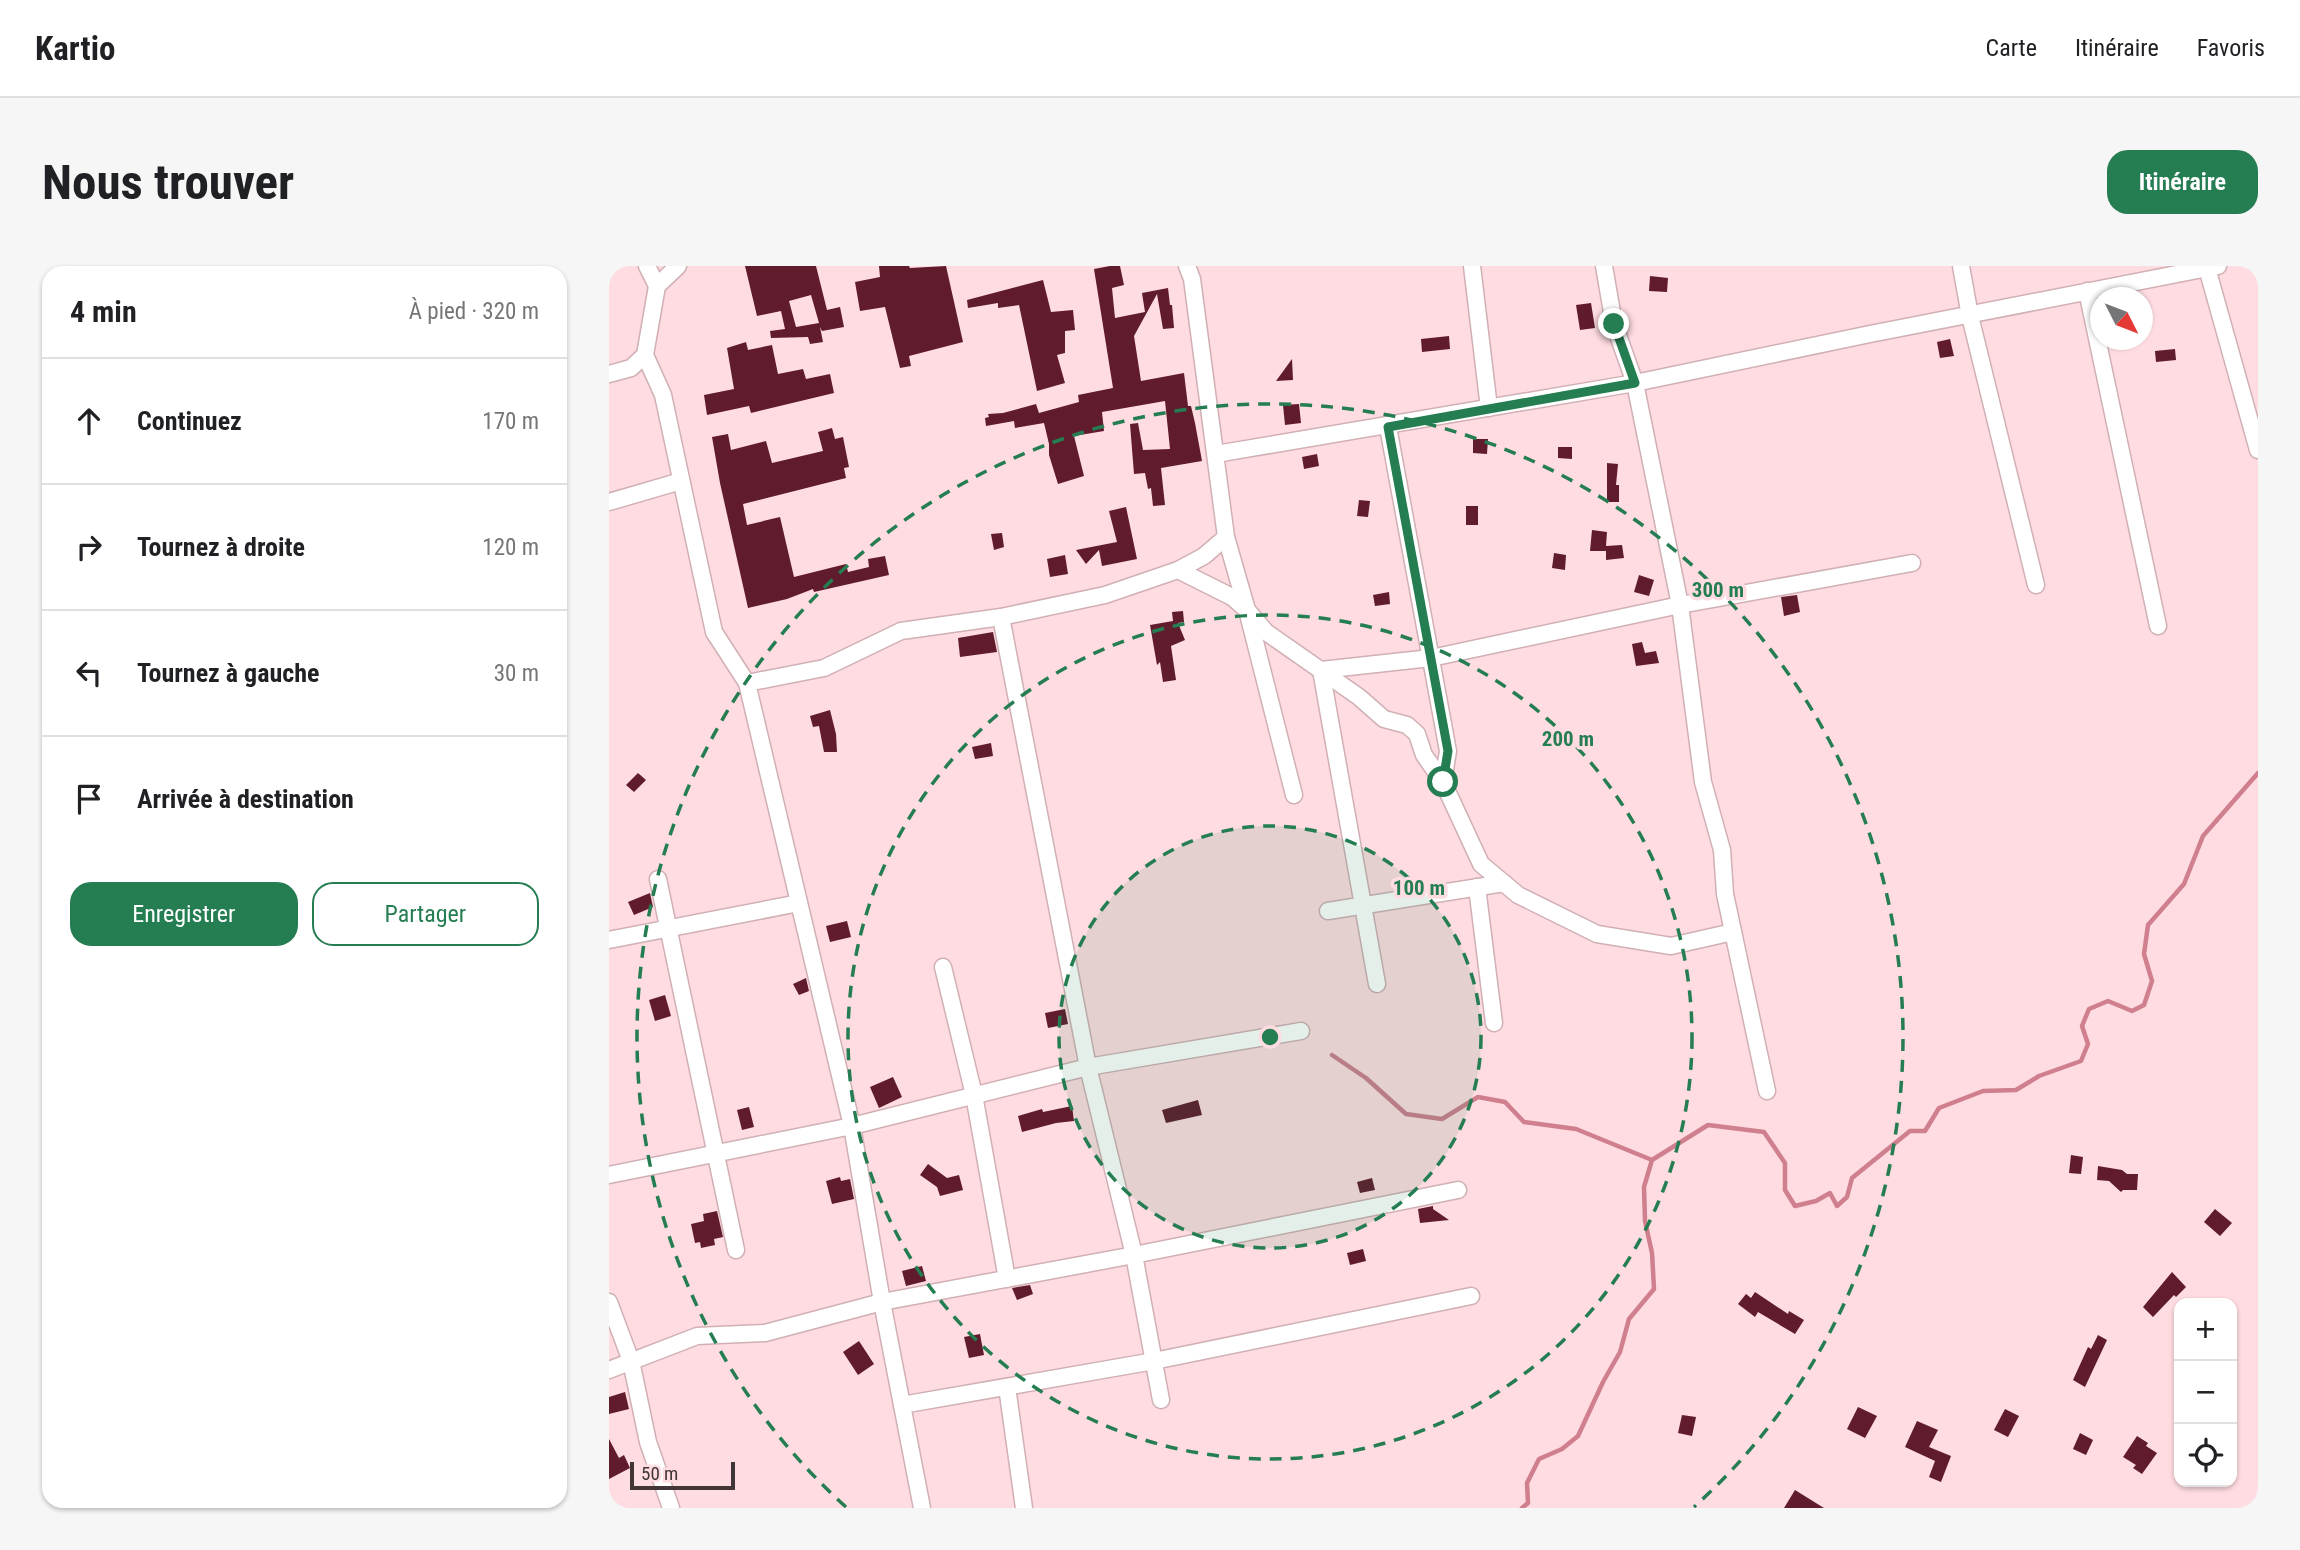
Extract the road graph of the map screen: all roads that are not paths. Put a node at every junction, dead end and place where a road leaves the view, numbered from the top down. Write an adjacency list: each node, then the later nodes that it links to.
1 (647, 266): 8 (street)
2 (678, 266): 8 (street)
3 (1187, 266): 17 (street)
4 (1472, 266): 14 (street)
5 (1604, 266): 13 (street)
6 (1961, 266): 10 (street)
7 (2213, 267): 9 (street); 16 (street)
8 (657, 286): 11 (street)
9 (2087, 291): 10 (street); 27 (street)
10 (1970, 316): 13 (street); 23 (street)
11 (645, 355): 12 (street); 18 (street)
12 (609, 374)
13 (1635, 383): 14 (street); 24 (street)
14 (1489, 408): 15 (street)
15 (1388, 427): 17 (street); 28 (street)
16 (2258, 450)
17 (1216, 454): 20 (street)
18 (681, 481): 19 (street); 30 (street)
19 (609, 502)
20 (1226, 537): 22 (street); 25 (street)
21 (1912, 563): 24 (street)
22 (1178, 570): 25 (street); 26 (street)
23 (2036, 585)
24 (1680, 605): 28 (street); 40 (street)
25 (1247, 610): 29 (street); 32 (street)
26 (1001, 617): 30 (street); 46 (street)
27 (2158, 626)
28 (1431, 659): 29 (street); 31 (street)
29 (1321, 670): 31 (street); 37 (street)
30 (747, 682): 36 (street)
31 (1443, 782): 34 (street)
32 (1294, 795)
33 (658, 879): 39 (street)
34 (1504, 883): 35 (street); 40 (street)
35 (1477, 887): 37 (street); 44 (street)
36 (799, 903): 39 (street); 49 (street)
37 (1363, 905): 38 (street); 43 (street)
38 (1328, 911)
39 (668, 927): 41 (street); 50 (street)
40 (1733, 932): 47 (street)
41 (609, 940)
42 (943, 967): 48 (street)
43 (1377, 984)
44 (1494, 1023)
45 (1301, 1031): 46 (street)
46 (1088, 1067): 48 (street); 54 (street)
47 (1767, 1091)
48 (974, 1095): 49 (street); 55 (street)
49 (852, 1126): 50 (street); 58 (street)
50 (716, 1154): 51 (street); 53 (street)
51 (609, 1175)
52 (1458, 1189): 54 (street)
53 (736, 1250)
54 (1135, 1255): 55 (street); 60 (street)
55 (1007, 1279): 58 (street)
56 (1471, 1296): 60 (street)
57 (609, 1302): 59 (street)
58 (882, 1302): 59 (street); 64 (street)
59 (631, 1362): 61 (street); 65 (street)
60 (1154, 1362): 62 (street); 63 (street)
61 (609, 1370)
62 (1007, 1387): 64 (street); 67 (street)
63 (1161, 1400)
64 (902, 1405): 66 (street)
65 (671, 1508)
66 (922, 1508)
67 (1024, 1508)

